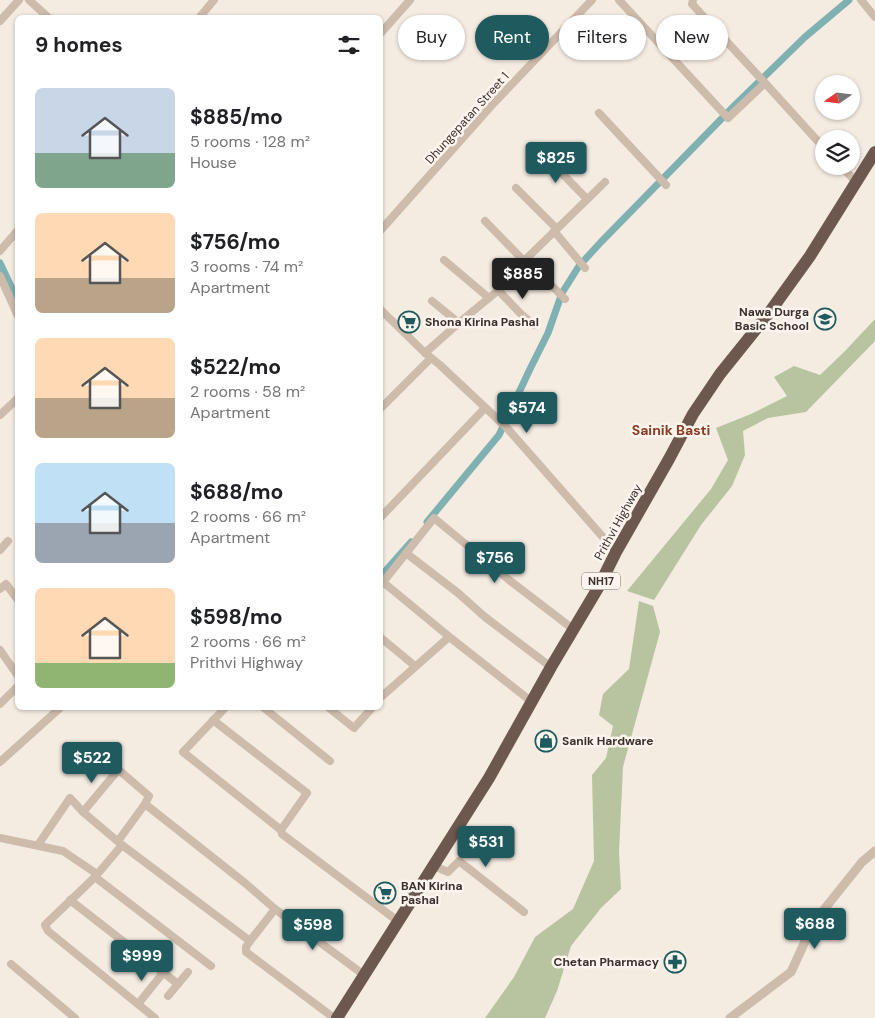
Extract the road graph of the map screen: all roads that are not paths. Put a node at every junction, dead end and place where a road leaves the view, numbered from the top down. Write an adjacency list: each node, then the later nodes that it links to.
1 (19, 0): 12 (street)
2 (29, 0): 9 (street)
3 (214, 0): 10 (street)
4 (410, 0): 13 (street)
5 (592, 0): 26 (street, Dhungepatan Street 1)
6 (619, 0): 14 (street)
7 (693, 0): 14 (street)
8 (860, 0): 11 (street)
9 (46, 15)
10 (202, 15)
11 (875, 18)
12 (0, 20)
13 (383, 31)
14 (765, 83): 16 (street)
15 (599, 113): 22 (street)
16 (815, 138)
17 (875, 152): 21 (highway, Prithvi Highway / NH17)
18 (542, 154): 24 (street)
19 (849, 175): 21 (street)
20 (604, 182): 24 (street)
21 (856, 182): 50 (highway, Prithvi Highway / NH17)
22 (666, 185)
23 (516, 188): 27 (street)
24 (586, 198): 27 (street)
25 (485, 221): 31 (street)
26 (383, 228)
27 (555, 230): 31 (street); 32 (street)
28 (15, 234): 29 (street)
29 (0, 251)
30 (444, 260): 35 (street)
31 (525, 260): 34 (street); 36 (street)
32 (585, 268)
33 (0, 276): 38 (street)
34 (498, 290): 35 (street); 41 (street)
35 (488, 298): 40 (street)
36 (565, 299)
37 (432, 301): 40 (street)
38 (15, 309)
39 (383, 312): 42 (street)
40 (459, 322): 42 (street)
41 (534, 325)
42 (428, 355): 44 (street); 45 (street)
43 (15, 401): 46 (street)
44 (383, 406)
45 (485, 408): 47 (street); 50 (street)
46 (0, 415)
47 (383, 515)
48 (8, 541): 49 (street)
49 (0, 550)
50 (616, 552): 56 (highway, Prithvi Highway / NH17)
51 (406, 553): 52 (street); 56 (street); 61 (street)
52 (383, 583)
53 (383, 585): 57 (street)
54 (0, 589): 55 (street)
55 (15, 596)
56 (573, 629): 61 (highway, Prithvi Highway / NH17)
57 (449, 637): 60 (street); 65 (street)
58 (383, 639): 60 (street)
59 (0, 650): 62 (street)
60 (415, 666): 64 (street)
61 (551, 667): 65 (highway, Prithvi Highway / NH17)
62 (15, 669)
63 (15, 689): 66 (street)
64 (383, 694)
65 (532, 702): 82 (highway, Prithvi Highway / NH17)
66 (0, 704)
67 (58, 710): 74 (street)
68 (223, 710): 72 (street)
69 (266, 710): 73 (street)
70 (332, 710): 71 (street)
71 (370, 710)
72 (213, 720): 77 (street); 77 (street)
73 (330, 761)
74 (0, 762)
75 (145, 804): 76 (street); 79 (street); 85 (street)
76 (83, 812): 79 (street); 80 (street)
77 (280, 830): 87 (street)
78 (0, 838): 80 (street)
79 (120, 843): 83 (street); 88 (street)
80 (38, 845): 83 (street)
81 (875, 851): 100 (street)
82 (434, 866): 86 (street); 87 (highway, Prithvi Highway / NH17)
83 (96, 875): 84 (street); 90 (street)
84 (70, 900): 92 (street); 96 (street)
85 (275, 909): 88 (street); 93 (street)
86 (524, 912)
87 (399, 922): 93 (highway, Prithvi Highway / NH17)
88 (250, 940): 99 (street)
89 (11, 964): 97 (street)
90 (211, 966)
91 (188, 972): 94 (street)
92 (163, 973): 94 (street); 96 (street)
93 (364, 975): 99 (highway, Prithvi Highway / NH17)
94 (178, 984): 95 (street)
95 (168, 996)
96 (138, 1004): 98 (street)
97 (75, 1018)
98 (155, 1018)
99 (336, 1018)
100 (730, 1018)

